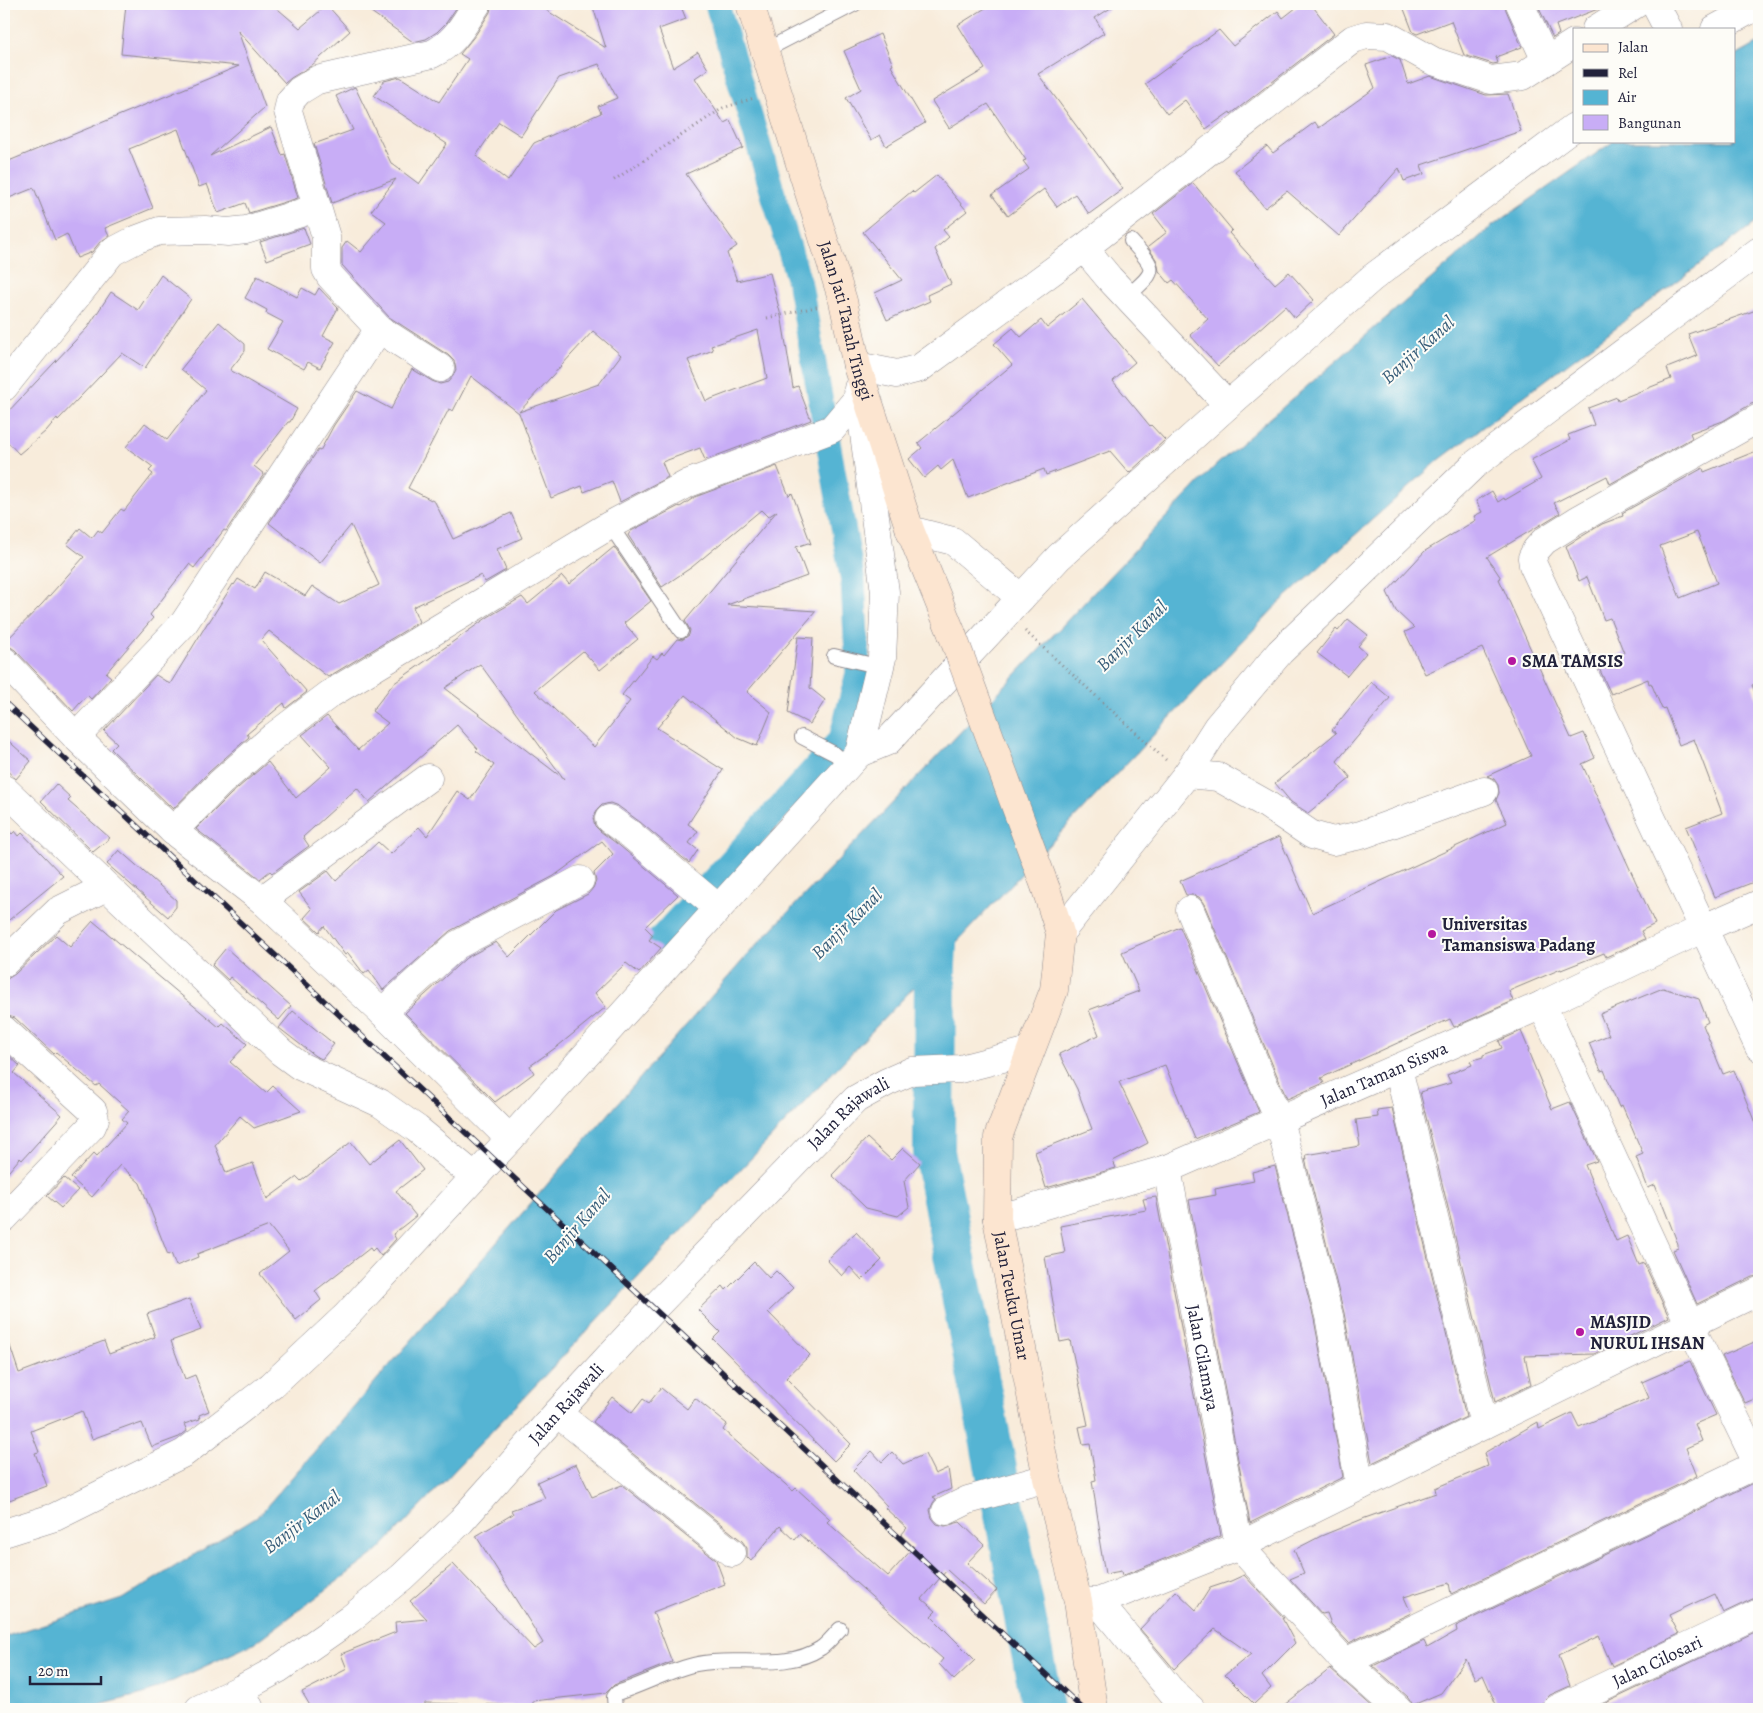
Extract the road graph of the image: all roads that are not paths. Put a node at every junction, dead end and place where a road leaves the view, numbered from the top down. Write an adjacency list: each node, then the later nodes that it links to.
1 (477, 4): 15 (street)
2 (750, 4): 12 (main road, Jalan Jati Tanah Tinggi)
3 (855, 4): 12 (lane)
4 (1520, 4): 13 (street)
5 (1636, 4): 8 (street)
6 (1655, 4): 9 (street)
7 (1759, 5): 10 (street)
8 (1598, 28)
9 (1667, 28)
10 (1718, 28)
11 (1573, 44): 13 (street)
12 (764, 51): 21 (main road, Jalan Jati Tanah Tinggi)
13 (1546, 61): 17 (street)
14 (1573, 128): 25 (street)
15 (317, 208): 20 (street); 23 (street)
16 (1131, 241): 19 (lane)
17 (1084, 248): 19 (street); 21 (street)
18 (1759, 251): 37 (street)
19 (1127, 297): 25 (street)
20 (379, 329): 22 (street); 34 (street)
21 (857, 366): 24 (street); 28 (main road, Jalan Jati Tanah Tinggi)
22 (440, 368)
23 (4, 387)
24 (858, 398): 27 (street); 33 (street)
25 (1228, 405): 29 (street)
26 (1759, 418): 50 (street)
27 (610, 525): 30 (lane); 42 (street)
28 (910, 530): 29 (street); 45 (main road, Jalan Jati Tanah Tinggi, bridge)
29 (1021, 598): 36 (street)
30 (681, 631)
31 (840, 657): 33 (lane)
32 (4, 661): 34 (street)
33 (877, 661): 36 (street)
34 (76, 736): 42 (street)
35 (805, 739): 36 (lane)
36 (848, 757): 47 (street)
37 (1180, 770): 40 (street); 51 (street)
38 (428, 778): 46 (street)
39 (4, 789): 44 (street)
40 (1484, 791)
41 (609, 819): 47 (street)
42 (173, 831): 46 (street)
43 (580, 880): 54 (street)
44 (106, 887): 52 (street); 62 (street)
45 (1046, 889): 51 (main road, Jalan Teuku Umar)
46 (262, 900): 54 (street)
47 (716, 903): 60 (street)
48 (1759, 904): 50 (street, Jalan Taman Siswa)
49 (1190, 910): 59 (street)
50 (1704, 928): 53 (street, Jalan Taman Siswa); 56 (street)
51 (1060, 932): 57 (main road, Jalan Teuku Umar)
52 (4, 963)
53 (1542, 1005): 58 (street, Jalan Taman Siswa); 66 (street)
54 (382, 1012): 60 (street)
55 (4, 1030): 63 (street)
56 (1759, 1047)
57 (1030, 1051): 64 (main road, Jalan Teuku Umar); 67 (street, Jalan Rajawali)
58 (1398, 1068): 59 (street, Jalan Taman Siswa); 68 (street)
59 (1279, 1120): 61 (street, Jalan Taman Siswa); 71 (street)
60 (510, 1139): 62 (street)
61 (1167, 1169): 64 (street, Jalan Taman Siswa); 74 (street, Jalan Cilamaya)
62 (474, 1176): 73 (street)
63 (4, 1218)
64 (997, 1219): 70 (main road, Jalan Teuku Umar)
65 (1759, 1291): 66 (street)
66 (1690, 1325): 68 (street); 69 (street)
67 (557, 1413): 75 (street); 80 (street, Jalan Rajawali)
68 (1484, 1425): 71 (street)
69 (1759, 1465): 79 (street)
70 (1037, 1481): 72 (street); 76 (main road, Jalan Teuku Umar)
71 (1360, 1486): 74 (street)
72 (957, 1505)
73 (4, 1533)
74 (1239, 1546): 76 (street); 79 (street)
75 (732, 1553)
76 (1088, 1602): 83 (main road, Jalan Teuku Umar); 84 (street)
77 (1759, 1613): 86 (street, Jalan Cilosari)
78 (840, 1629): 82 (lane)
79 (1345, 1662): 85 (street)
80 (246, 1699): 81 (street, Jalan Rajawali)
81 (199, 1709)
82 (615, 1709)
83 (1094, 1709)
84 (1191, 1709)
85 (1398, 1709)
86 (1557, 1709)

